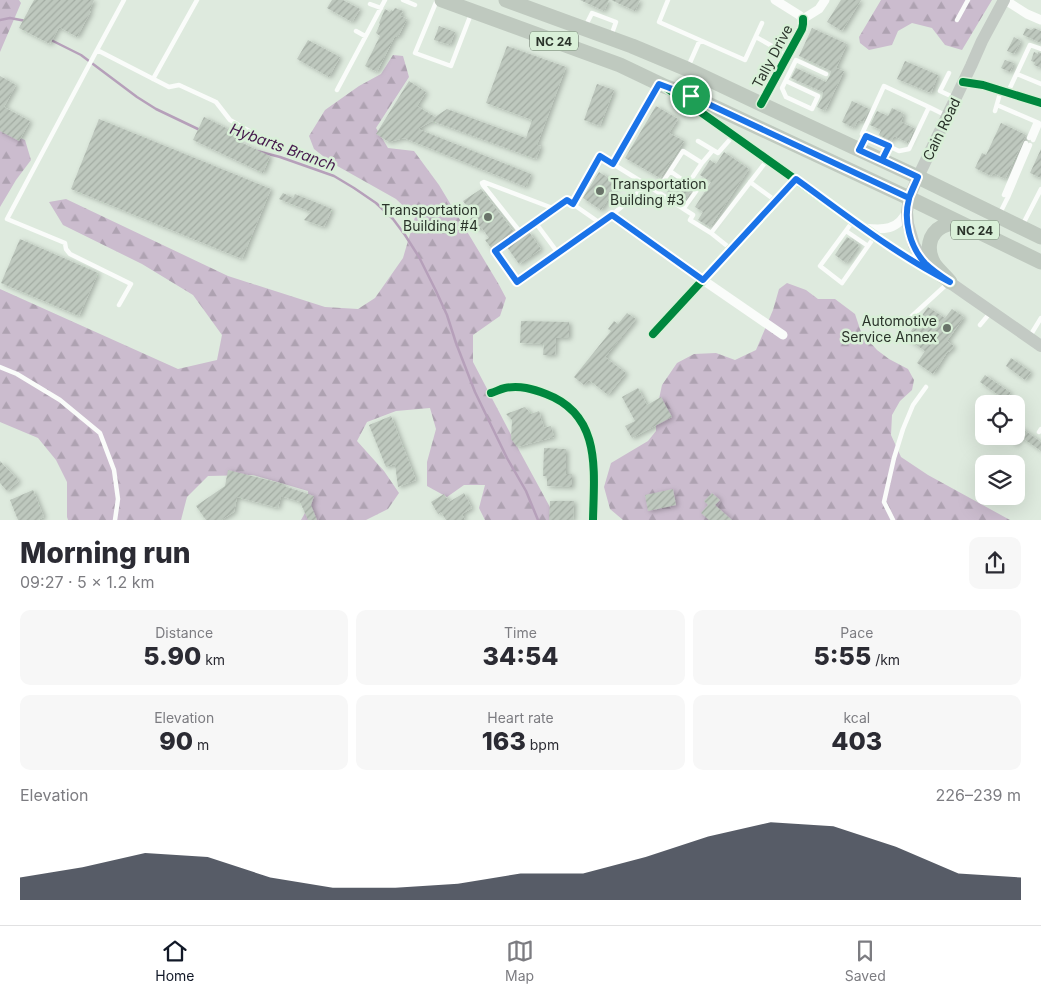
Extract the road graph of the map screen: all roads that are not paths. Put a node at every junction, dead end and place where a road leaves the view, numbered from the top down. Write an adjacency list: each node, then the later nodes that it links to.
1 (124, 0): 26 (lane)
2 (197, 0): 32 (lane)
3 (385, 0): 15 (lane)
4 (403, 0): 14 (lane)
5 (437, 0): 16 (lane)
6 (442, 0): 16 (main road, NC 24)
7 (668, 0): 24 (lane)
8 (774, 0): 17 (street)
9 (825, 0): 17 (street, Tally Drive)
10 (968, 0): 18 (lane)
11 (1004, 0): 19 (street); 34 (main road, Cain Road)
12 (512, 1): 28 (main road, NC 24)
13 (370, 4): 15 (lane)
14 (415, 5)
15 (381, 8): 22 (lane)
16 (472, 11): 36 (main road, NC 24)
17 (803, 19): 27 (street, Tally Drive)
18 (957, 20)
19 (1041, 20)
20 (762, 23): 23 (lane)
21 (356, 32): 22 (lane)
22 (365, 36): 38 (lane)
23 (756, 38): 24 (lane); 27 (lane)
24 (700, 40): 28 (lane)
25 (1041, 49): 31 (lane)
26 (97, 50): 32 (lane); 90 (lane)
27 (792, 57): 30 (lane); 33 (lane); 37 (street, Tally Drive)
28 (688, 68): 42 (main road, NC 24)
29 (949, 73): 40 (lane)
30 (826, 74)
31 (1017, 74): 35 (lane); 39 (lane)
32 (153, 79): 47 (lane)
33 (786, 81): 37 (lane); 37 (lane)
34 (963, 82): 39 (street); 40 (main road, Cain Road)
35 (1041, 84)
36 (662, 85): 48 (main road, NC 24); 49 (street); 57 (lane)
37 (777, 86): 42 (street, Tally Drive)
38 (336, 90)
39 (1004, 91): 41 (street); 43 (lane)
40 (956, 98): 46 (main road, Cain Road)
41 (1041, 103)
42 (761, 104): 53 (main road, NC 24)
43 (997, 105): 45 (lane); 72 (lane)
44 (928, 106): 46 (lane); 50 (lane); 54 (lane)
45 (995, 111)
46 (947, 116): 59 (main road, Cain Road)
47 (251, 132)
48 (748, 134): 49 (street); 55 (street); 68 (main road, NC 24)
49 (733, 136): 52 (lane)
50 (866, 136): 53 (lane); 54 (lane)
51 (698, 141): 52 (lane)
52 (713, 150): 56 (lane)
53 (859, 150): 54 (main road, NC 24)
54 (885, 153): 59 (main road, NC 24)
55 (768, 159): 60 (street); 61 (lane)
56 (702, 163): 58 (lane); 62 (lane)
57 (613, 164): 63 (lane); 67 (lane)
58 (670, 171): 62 (lane); 65 (lane)
59 (918, 177): 68 (main road, Cain Road); 72 (main road, NC 24)
60 (796, 179): 66 (street); 73 (street)
61 (750, 182): 66 (lane); 81 (lane)
62 (688, 184): 69 (lane)
63 (647, 185): 65 (lane); 71 (lane)
64 (1041, 189): 78 (lane)
65 (657, 190): 69 (lane)
66 (776, 201): 85 (street)
67 (573, 204): 70 (lane); 76 (lane)
68 (908, 204): 75 (main road, NC 24); 77 (street); 89 (main road)
69 (684, 208): 81 (lane)
70 (555, 209): 74 (lane); 80 (lane)
71 (612, 215): 76 (lane); 88 (street)
72 (998, 216): 78 (main road, NC 24)
73 (853, 221): 77 (street); 79 (lane)
74 (536, 222): 80 (lane); 86 (lane)
75 (958, 222): 87 (main road, NC 24); 89 (main road)
76 (600, 223): 86 (lane)
77 (864, 228): 82 (street)
78 (1022, 228): 83 (main road, NC 24)
79 (846, 230): 84 (lane); 84 (lane)
80 (521, 233): 86 (lane)
81 (711, 233): 85 (lane)
82 (875, 236): 84 (lane); 89 (street)
83 (1041, 237)
84 (868, 246)
85 (732, 249): 88 (street)
86 (558, 253)
87 (1041, 262)
88 (703, 280): 95 (street); 96 (street)
89 (950, 282): 91 (main road); 94 (lane)
90 (119, 305)
91 (991, 311): 93 (lane); 97 (main road)
92 (1041, 320): 97 (lane)
93 (980, 325)
94 (900, 327)
95 (653, 334)
96 (783, 334)
97 (1029, 337): 98 (main road)
98 (1041, 346)
99 (0, 367): 102 (lane)
100 (926, 388): 104 (lane)
101 (491, 393): 103 (street)
102 (115, 520)
103 (593, 520)
104 (893, 520)

